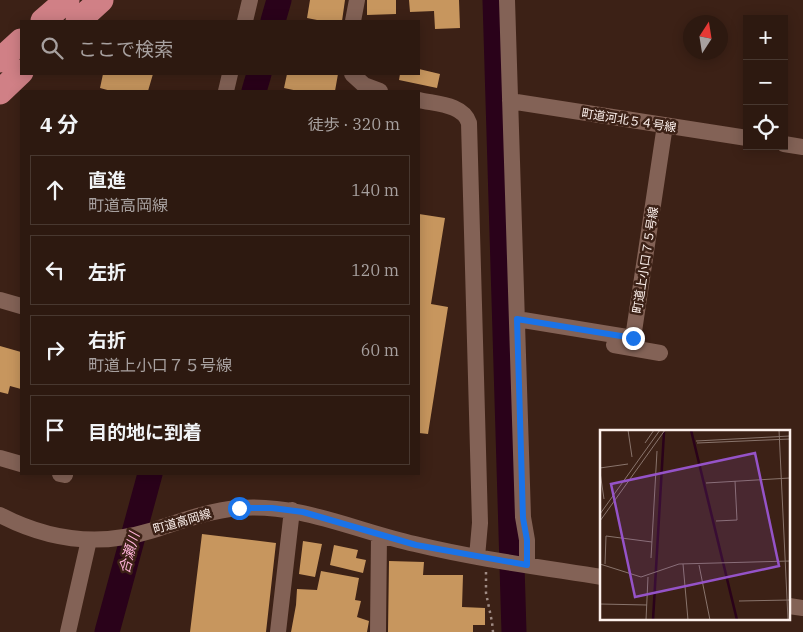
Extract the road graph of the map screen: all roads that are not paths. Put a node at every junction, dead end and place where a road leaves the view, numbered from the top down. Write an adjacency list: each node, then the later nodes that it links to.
1 (67, 0): 6 (highway)
2 (101, 0): 7 (highway)
3 (250, 0): 8 (street)
4 (357, 0): 9 (street)
5 (507, 0): 19 (street)
6 (44, 20)
7 (79, 20)
8 (245, 20)
9 (354, 20)
10 (20, 42): 11 (highway)
11 (0, 60)
12 (20, 73): 17 (highway)
13 (230, 75): 15 (street)
14 (353, 75): 16 (street)
15 (226, 90)
16 (377, 90)
17 (0, 92)
18 (420, 100): 34 (street)
19 (510, 101): 20 (street, 町道河北５４号線); 26 (street)
20 (666, 125): 21 (street, 町道河北５４号線); 26 (street, 町道上小口７５号線)
21 (743, 137)
22 (788, 145): 23 (street)
23 (803, 147)
24 (0, 300): 25 (street)
25 (20, 306)
26 (517, 322): 27 (street); 35 (street)
27 (660, 352)
28 (0, 458): 29 (street)
29 (20, 464)
30 (292, 510): 32 (street, 町道高岡線); 33 (street, 町道高岡線); 40 (street)
31 (0, 515): 33 (street, 町道高岡線)
32 (379, 535): 34 (street, 町道高岡線); 41 (street)
33 (89, 540): 39 (street)
34 (487, 558): 35 (street, 町道高岡線)
35 (523, 565): 36 (street, 町道高岡線)
36 (600, 577)
37 (790, 606): 38 (street)
38 (803, 608)
39 (68, 632)
40 (278, 632)
41 (378, 632)

